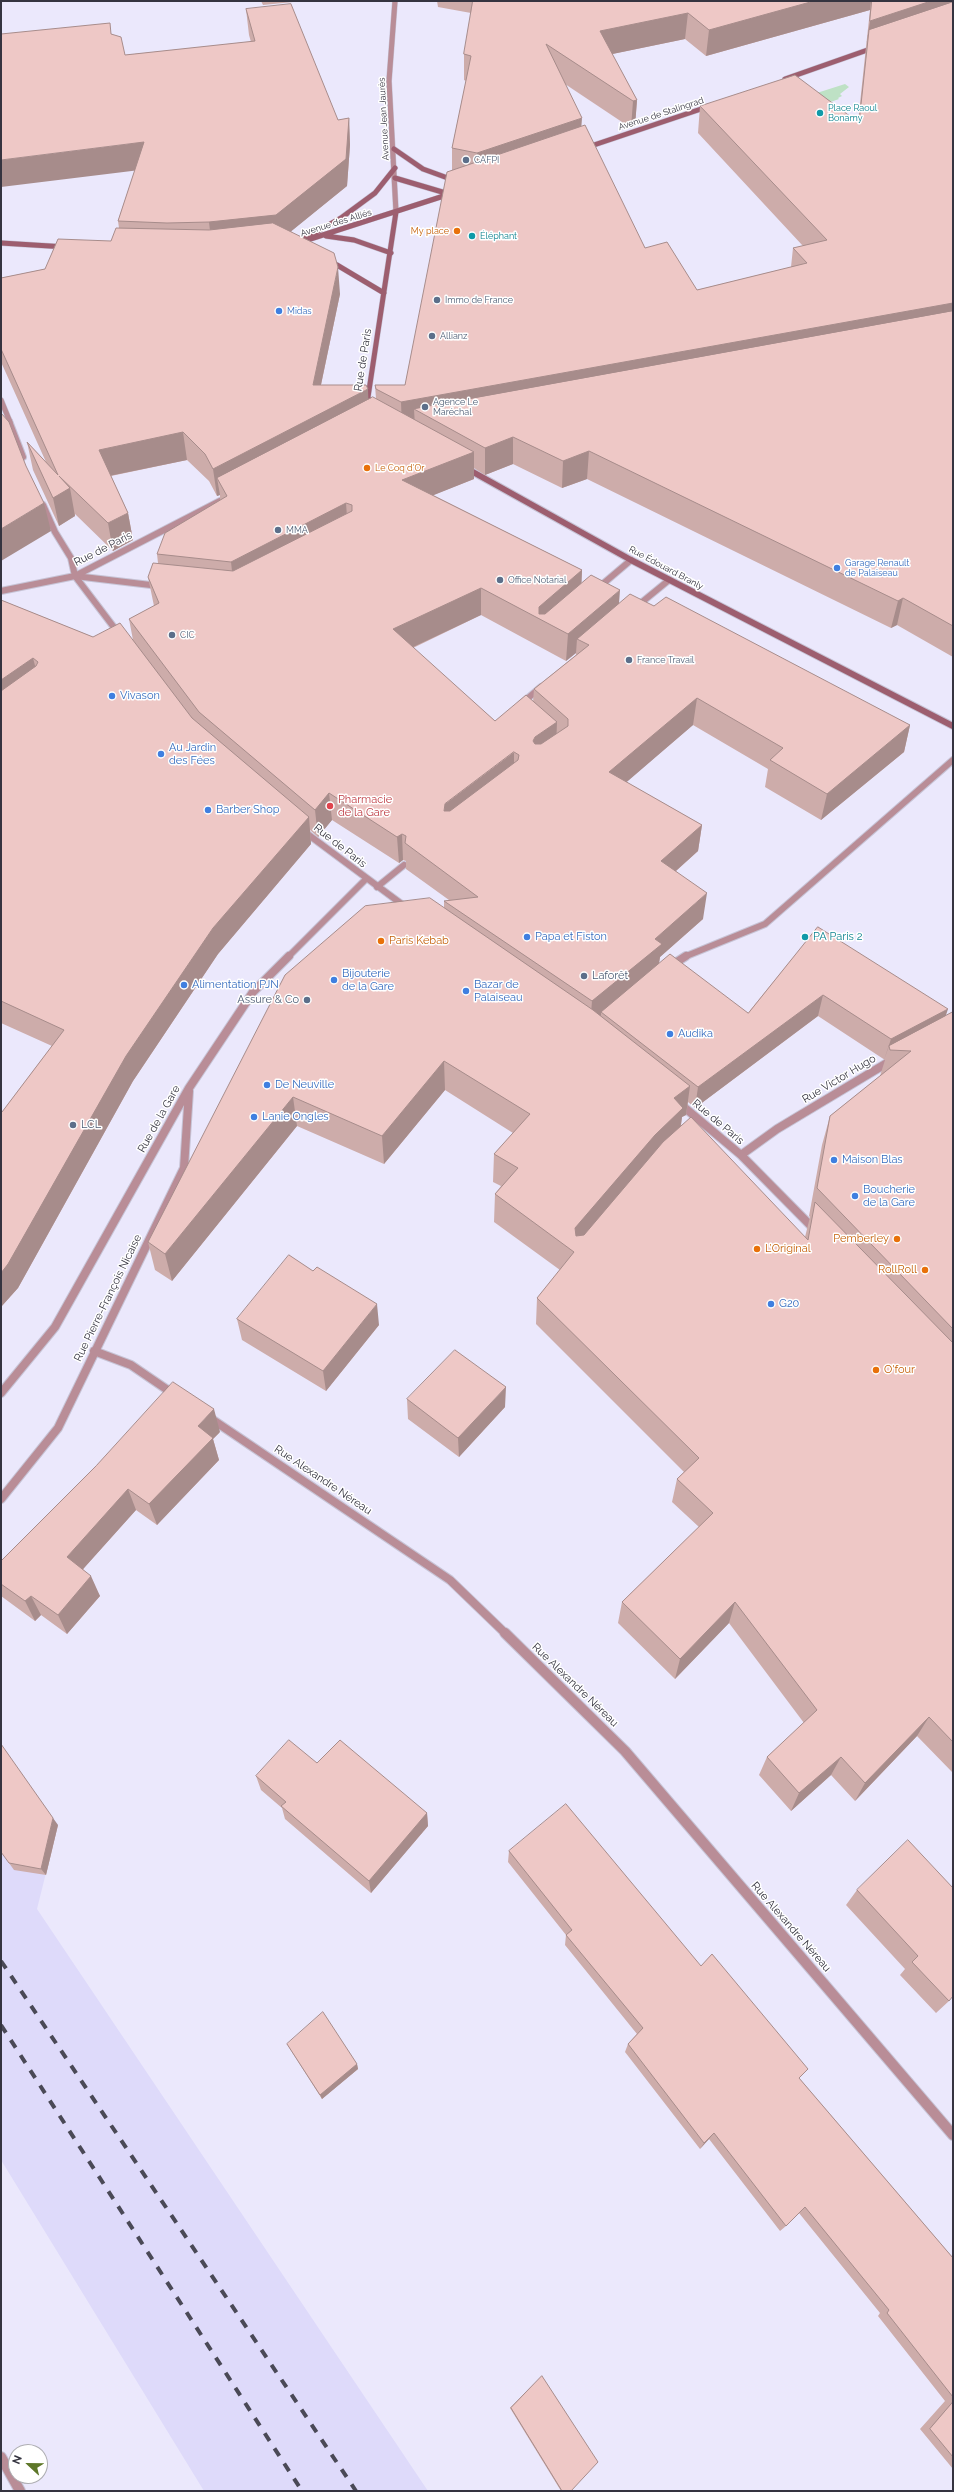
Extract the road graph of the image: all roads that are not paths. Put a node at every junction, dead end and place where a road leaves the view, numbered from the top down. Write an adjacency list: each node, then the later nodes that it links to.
1 (395, 1): 5 (street, Avenue Jean Jaurès)
2 (884, 44): 3 (main road)
3 (777, 82)
4 (718, 103): 6 (main road, Avenue de Stalingrad)
5 (394, 149): 7 (street, Avenue Jean Jaurès); 9 (main road)
6 (582, 149)
7 (395, 168): 8 (street, Avenue Jean Jaurès); 13 (main road, Avenue des Alliés)
8 (395, 178): 11 (main road); 12 (street, Avenue Jean Jaurès)
9 (465, 182)
10 (456, 192): 11 (main road)
11 (449, 194): 12 (main road)
12 (396, 212): 13 (main road, Avenue des Alliés); 16 (main road, Rue de Paris)
13 (325, 236): 16 (main road)
14 (1, 243): 15 (main road)
15 (74, 248)
16 (391, 253): 18 (main road, Rue de Paris)
17 (323, 261): 18 (main road)
18 (384, 293): 20 (main road, Rue de Paris)
19 (1, 400): 22 (street)
20 (373, 415)
21 (455, 462): 25 (main road, Rue Édouard Branly)
22 (25, 465)
23 (226, 498): 26 (street, Rue de Paris)
24 (40, 500): 26 (street)
25 (631, 560): 27 (main road, Rue Édouard Branly); 30 (street)
26 (75, 576): 28 (street); 29 (street); 32 (street, Rue de Paris)
27 (669, 580): 31 (street); 35 (main road, Rue Édouard Branly)
28 (165, 586)
29 (1, 591)
30 (592, 594)
31 (628, 613)
32 (124, 641)
33 (547, 682): 34 (street)
34 (522, 714)
35 (953, 726)
36 (953, 760): 42 (street)
37 (295, 824): 39 (street, Rue de Paris)
38 (404, 865): 40 (street)
39 (366, 879): 40 (street, Rue de Paris); 44 (street, Rue de la Gare)
40 (377, 888): 41 (street, Rue de Paris)
41 (412, 911)
42 (662, 973)
43 (899, 1057): 46 (street, Rue Victor Hugo)
44 (189, 1088): 48 (street, Rue Pierre-François Nicaise); 49 (street, Rue de la Gare)
45 (672, 1098): 46 (street, Rue de Paris)
46 (741, 1155): 47 (street, Rue de Paris)
47 (821, 1236)
48 (94, 1351): 50 (street); 52 (street, Rue Pierre-François Nicaise)
49 (1, 1393)
50 (183, 1400)
51 (203, 1414): 53 (street, Rue Alexandre Néreau)
52 (1, 1499)
53 (953, 2135)
54 (1, 2457): 55 (street)
55 (20, 2491)

